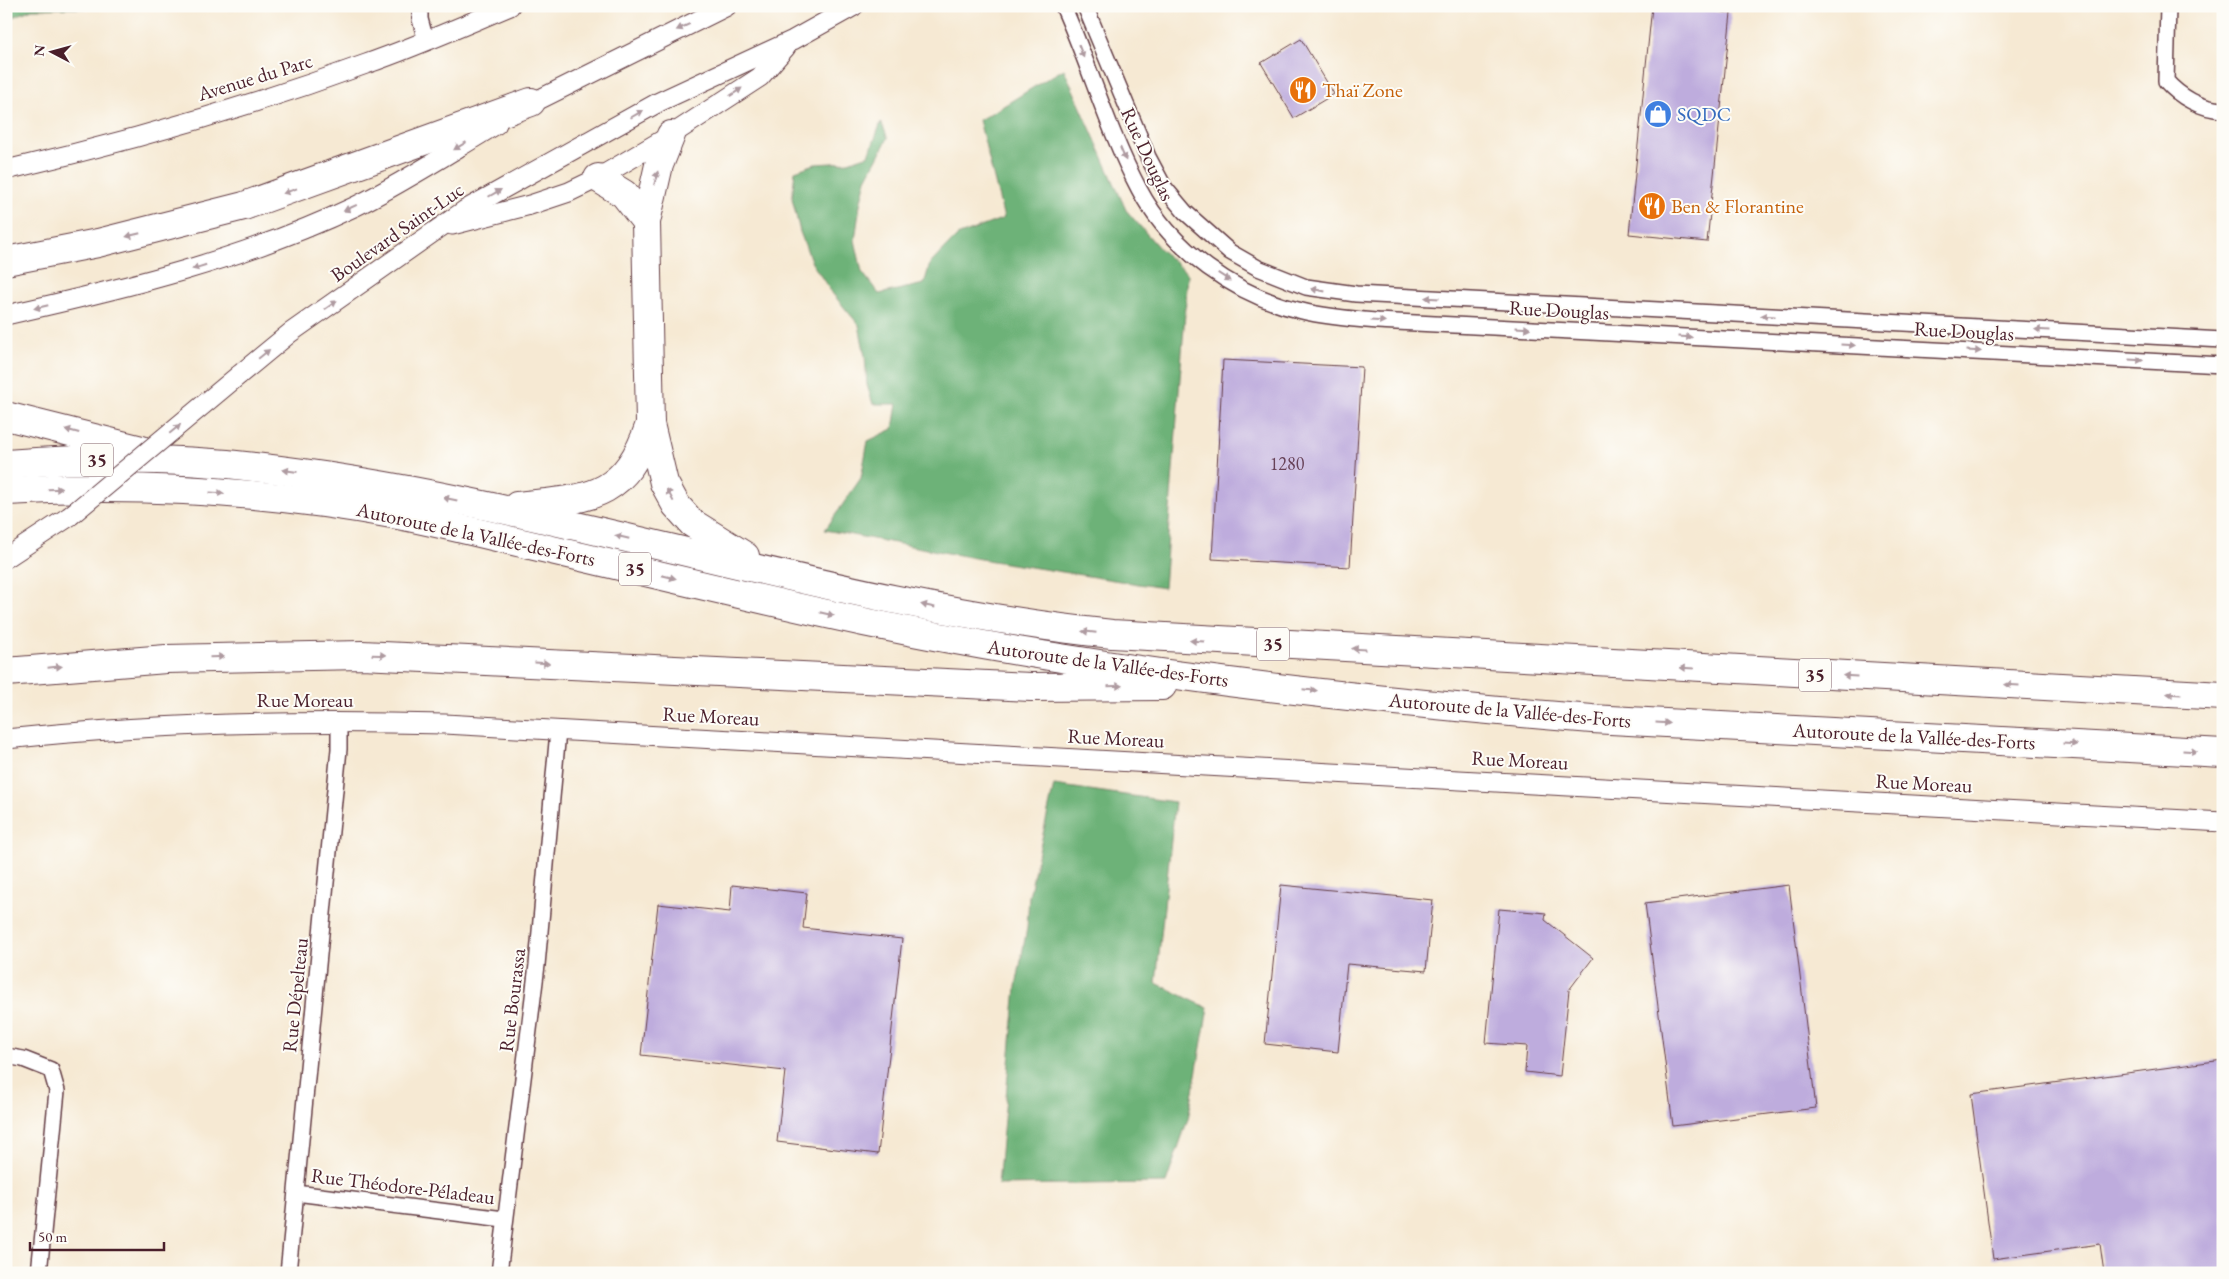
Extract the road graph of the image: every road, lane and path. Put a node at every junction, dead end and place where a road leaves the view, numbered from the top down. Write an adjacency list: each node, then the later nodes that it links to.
1 (420, 6): 9 (street)
2 (510, 6): 9 (street, Avenue du Parc)
3 (727, 6): 10 (street, Boulevard Saint-Luc, one-way to 10)
4 (854, 6): 8 (street, Boulevard Saint-Luc)
5 (1063, 6): 20 (street, Rue Douglas, one-way to 20)
6 (1085, 6): 19 (street, Rue Douglas, one-way to 6)
7 (2168, 6): 11 (street)
8 (793, 40): 12 (street, one-way to 8); 16 (street, Boulevard Saint-Luc, one-way to 8)
9 (426, 42): 13 (street, Avenue du Parc)
10 (531, 102): 17 (highway, one-way to 17); 18 (street, Boulevard Saint-Luc, one-way to 18)
11 (2223, 110)
12 (672, 135): 14 (street); 15 (highway, one-way to 12)
13 (6, 170)
14 (598, 178): 15 (highway); 16 (street)
15 (646, 222): 22 (highway)
16 (439, 228): 27 (street, Boulevard Saint-Luc, one-way to 16, bridge)
17 (6, 261)
18 (6, 315)
19 (2223, 340)
20 (2223, 365)
21 (6, 416): 23 (highway, one-way to 21)
22 (650, 424): 26 (highway); 28 (highway, one-way to 22)
23 (187, 461): 24 (highway, Autoroute de la Vallée-des-Forts / 35); 26 (highway, Autoroute de la Vallée-des-Forts / 35, one-way to 23)
24 (6, 464)
25 (6, 491): 30 (highway, Autoroute de la Vallée-des-Forts / 35, one-way to 30)
26 (498, 509): 28 (highway, Autoroute de la Vallée-des-Forts / 35, one-way to 26)
27 (6, 558)
28 (772, 572): 31 (highway, Autoroute de la Vallée-des-Forts / 35, one-way to 28)
29 (6, 672): 30 (highway, one-way to 30)
30 (1261, 685): 35 (highway, Autoroute de la Vallée-des-Forts / 35, one-way to 35)
31 (2223, 696)
32 (339, 722): 33 (street, Rue Moreau); 34 (street, Rue Moreau); 38 (street, Rue Dépelteau)
33 (558, 731): 36 (street, Rue Moreau); 39 (street, Rue Bourassa)
34 (6, 739)
35 (2223, 753)
36 (2223, 822)
37 (6, 1056): 40 (street)
38 (296, 1193): 39 (street, Rue Théodore-Péladeau); 41 (street, Rue Dépelteau)
39 (504, 1219): 42 (street, Rue Bourassa)
40 (39, 1273)
41 (288, 1273)
42 (499, 1273)

